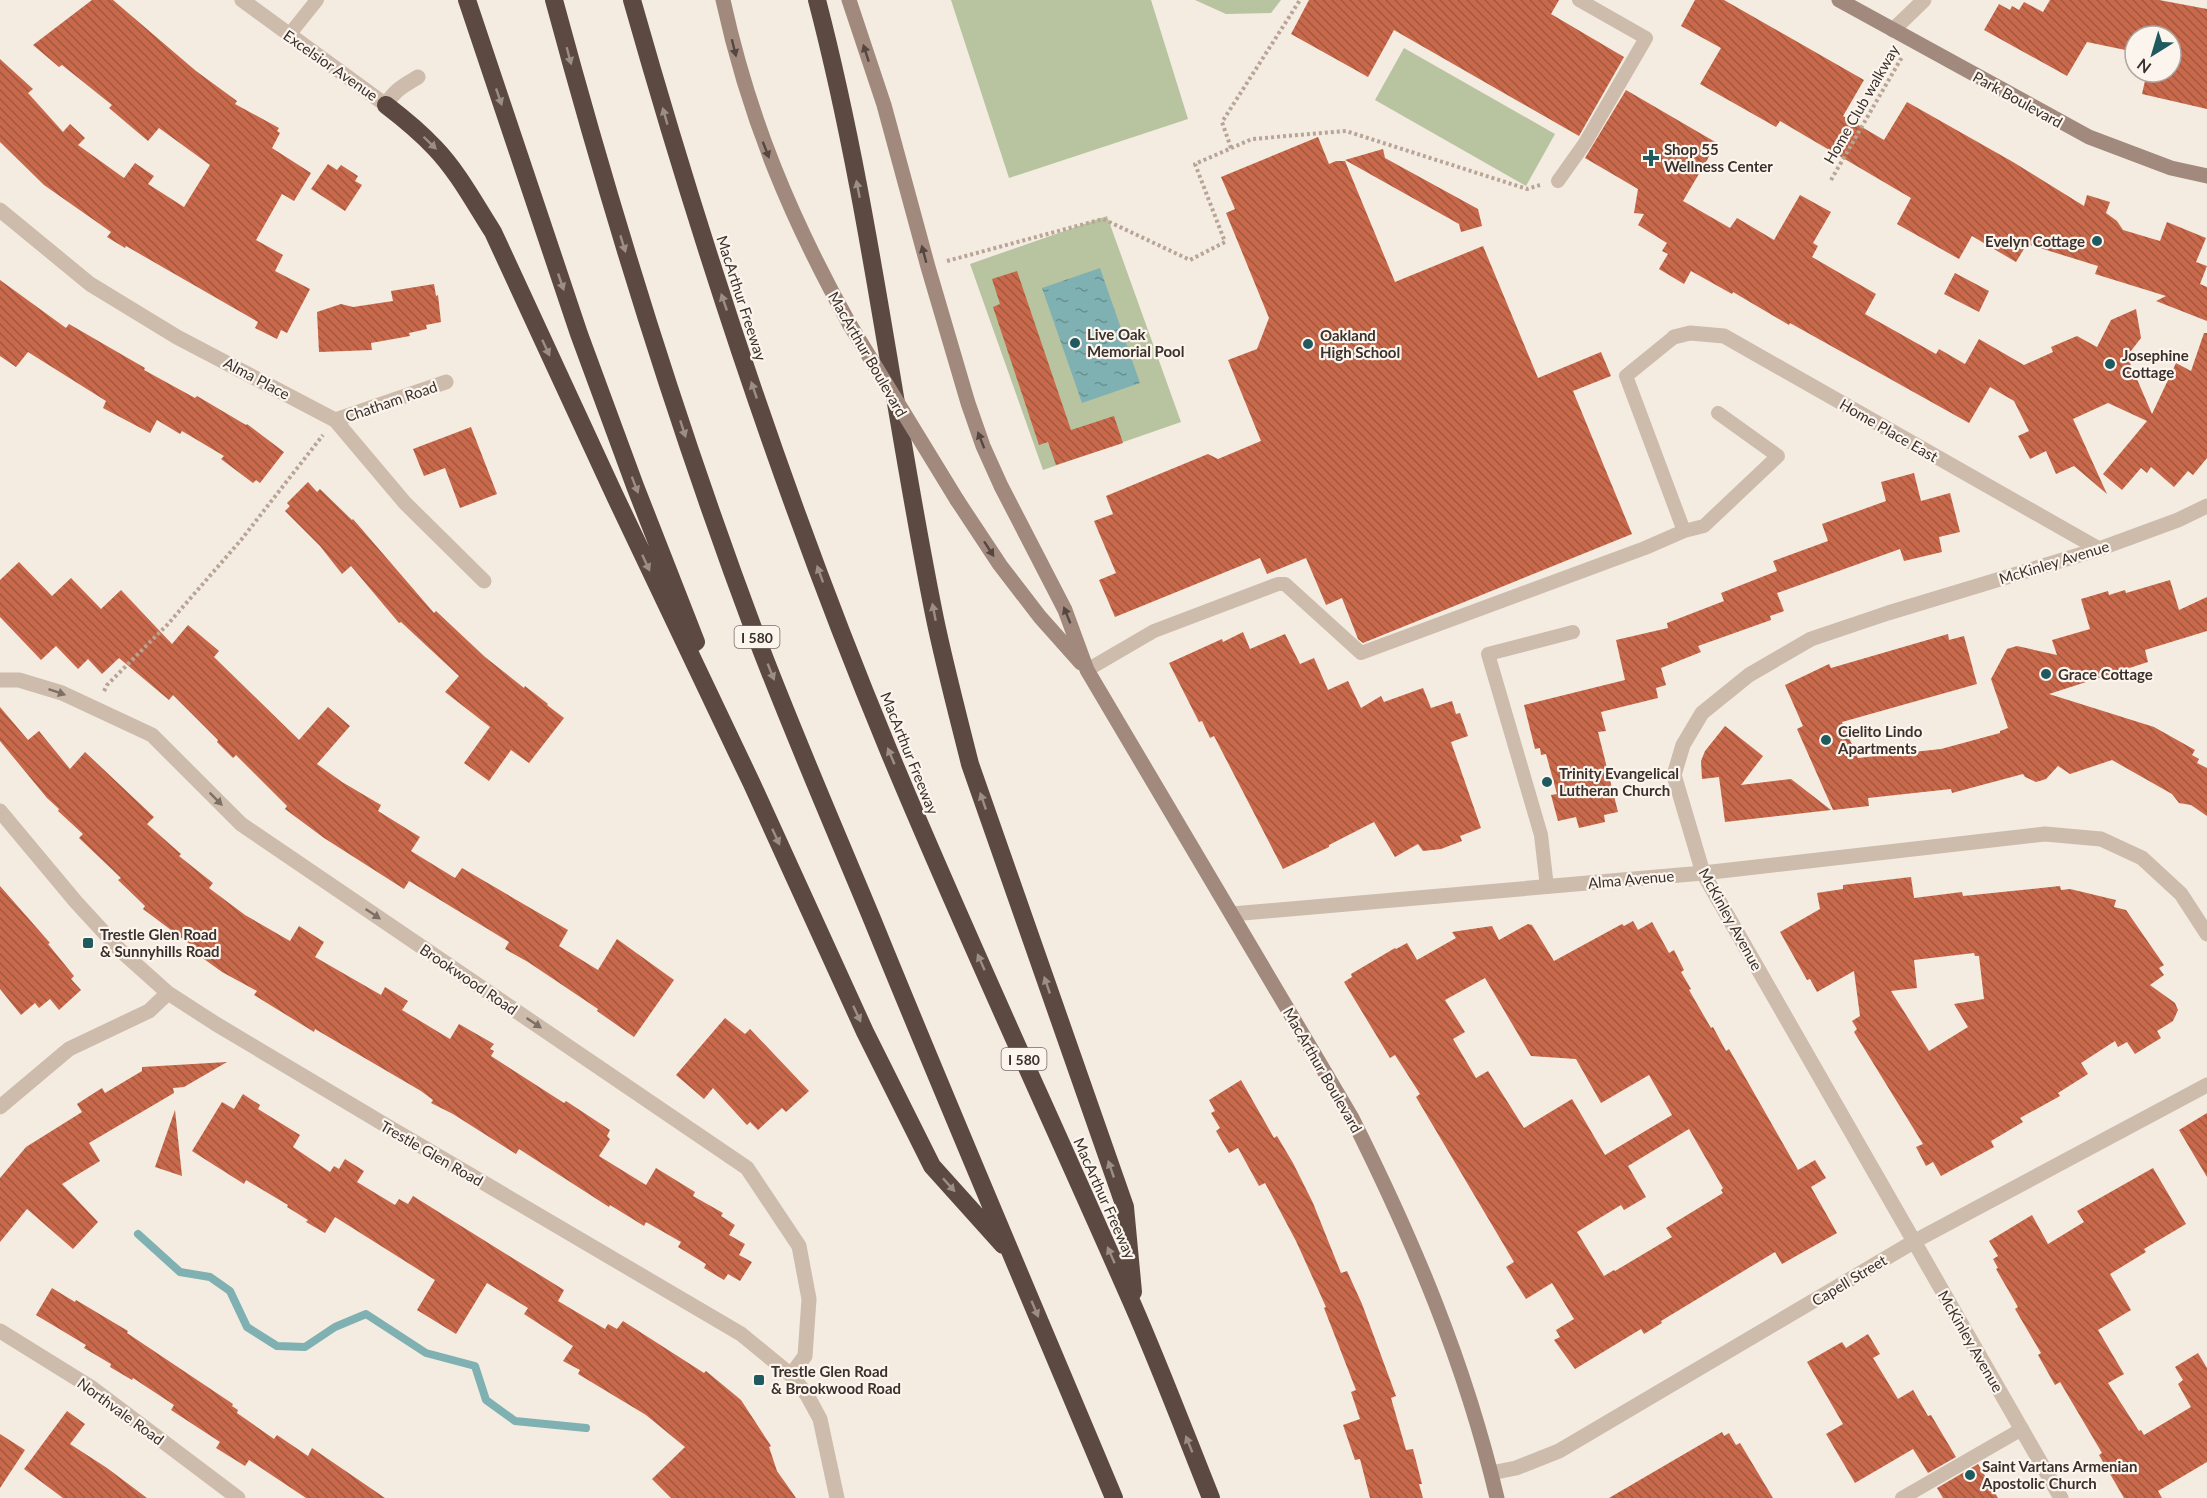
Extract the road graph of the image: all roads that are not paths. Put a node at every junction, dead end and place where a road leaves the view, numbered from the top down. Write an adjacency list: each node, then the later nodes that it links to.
1 (242, 0): 13 (street, Excelsior Avenue)
2 (317, 0): 13 (lane)
3 (467, 0): 30 (highway, one-way to 30)
4 (554, 0): 40 (highway, I 580, one-way to 40)
5 (632, 0): 41 (highway, MacArthur Freeway / I 580, one-way to 5)
6 (723, 0): 28 (main road, MacArthur Boulevard, one-way to 28, bridge)
7 (817, 0): 41 (highway, one-way to 7)
8 (849, 0): 28 (main road, MacArthur Boulevard, one-way to 8)
9 (1579, 0): 17 (lane)
10 (1839, 0): 12 (main road, Park Boulevard)
11 (1924, 0): 12 (street)
12 (1893, 30): 16 (main road, Park Boulevard)
13 (289, 35): 15 (street, Excelsior Avenue)
14 (418, 77): 15 (street, Excelsior Avenue)
15 (386, 105): 30 (highway, one-way to 30)
16 (2207, 176)
17 (1558, 180)
18 (0, 210): 22 (street, Alma Place)
19 (1674, 337): 24 (lane); 25 (street, Home Place East)
20 (446, 382): 22 (street, Chatham Road)
21 (1718, 413): 24 (lane)
22 (335, 420): 26 (street, Alma Place)
23 (2207, 506): 25 (street, McKinley Avenue)
24 (1684, 531): 28 (lane)
25 (2099, 549): 32 (street, McKinley Avenue)
26 (484, 581)
27 (1573, 632): 33 (lane)
28 (1087, 670): 34 (main road, MacArthur Boulevard)
29 (0, 680): 43 (street, Brookwood Road, one-way to 43)
30 (752, 784): 40 (highway, one-way to 40)
31 (0, 811): 36 (street, Trestle Glen Road)
32 (1703, 873): 33 (street, Alma Avenue); 35 (street, Alma Avenue); 39 (street, McKinley Avenue)
33 (1547, 887): 34 (street, Alma Avenue)
34 (1232, 914): 45 (main road, MacArthur Boulevard)
35 (2207, 934)
36 (168, 993): 38 (street); 43 (street, Trestle Glen Road)
37 (2207, 1085): 39 (street, Capell Street)
38 (0, 1107)
39 (1914, 1241): 44 (street, McKinley Avenue); 45 (street, Capell Street)
40 (1012, 1256): 48 (highway, I 580, one-way to 48)
41 (1134, 1309): 49 (highway, MacArthur Freeway / I 580, one-way to 41)
42 (0, 1331): 46 (street, Northvale Road)
43 (791, 1375): 47 (street, Trestle Glen Road)
44 (2022, 1429): 51 (lane); 52 (street, McKinley Avenue)
45 (1491, 1473): 50 (main road, MacArthur Boulevard)
46 (238, 1498)
47 (837, 1498)
48 (1114, 1498)
49 (1211, 1498)
50 (1497, 1498)
51 (1902, 1498)
52 (2061, 1498)

